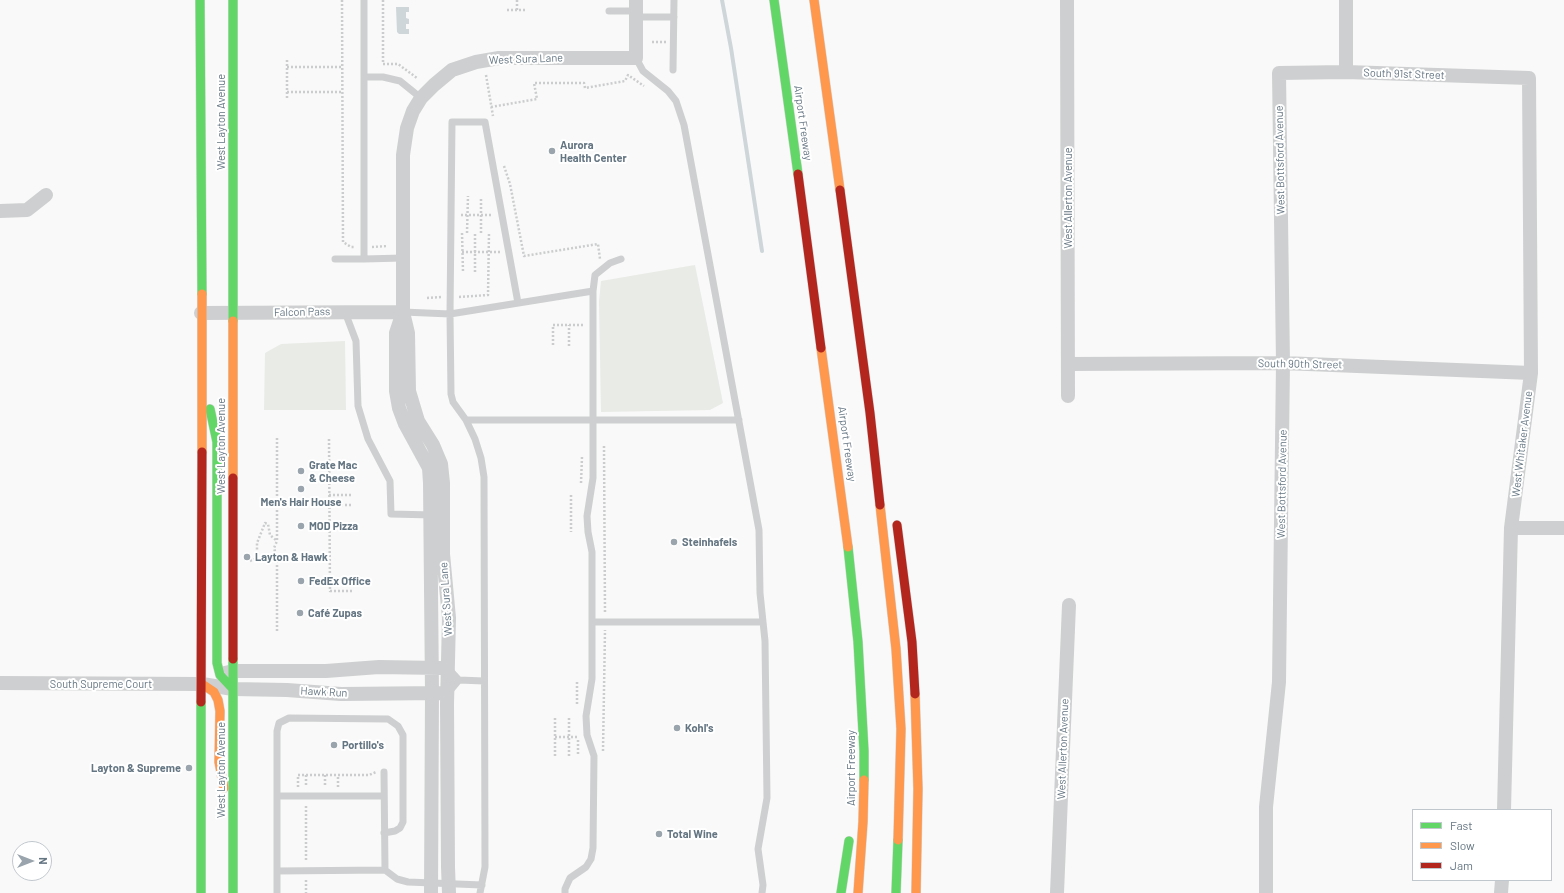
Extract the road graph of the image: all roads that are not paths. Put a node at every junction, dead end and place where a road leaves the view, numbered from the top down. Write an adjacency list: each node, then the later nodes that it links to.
1 (200, 0): 29 (main road, West Layton Avenue)
2 (232, 0): 30 (main road, West Layton Avenue)
3 (364, 0): 16 (lane)
4 (674, 0): 11 (lane)
5 (774, 0): 49 (main road, Airport Freeway)
6 (814, 0): 37 (main road)
7 (1067, 0): 34 (street, West Allerton Avenue)
8 (1346, 0): 14 (street)
9 (636, 9): 10 (lane); 11 (lane); 12 (street)
10 (609, 11)
11 (674, 17): 13 (lane)
12 (636, 58): 18 (street, West Sura Lane); 40 (lane)
13 (674, 70)
14 (1346, 72): 15 (street, South 91st Street); 17 (street, South 91st Street)
15 (1279, 73): 33 (street, West Bottsford Avenue)
16 (364, 77): 18 (lane); 23 (lane)
17 (1529, 78): 35 (street, West Whitaker Avenue)
18 (421, 98): 21 (street, West Sura Lane)
19 (46, 195): 20 (street)
20 (0, 211)
21 (403, 258): 23 (lane); 28 (street, West Sura Lane)
22 (335, 259): 23 (lane)
23 (364, 259)
24 (621, 259): 25 (lane)
25 (593, 291): 26 (lane); 39 (lane)
26 (518, 303): 31 (lane); 31 (lane)
27 (345, 312): 28 (street, Falcon Pass); 30 (street, Falcon Pass); 43 (lane)
28 (403, 312): 31 (lane); 43 (street, West Sura Lane)
29 (201, 313): 30 (street, Falcon Pass); 32 (main road, West Layton Avenue)
30 (233, 313): 53 (main road, West Layton Avenue)
31 (450, 314): 38 (lane)
32 (201, 362): 53 (main road); 57 (main road, West Layton Avenue)
33 (1283, 363): 34 (street, South 90th Street); 35 (street, South 90th Street); 85 (street, West Bottsford Avenue)
34 (1068, 364): 36 (street, West Allerton Avenue)
35 (1531, 373): 44 (street, West Whitaker Avenue)
36 (1068, 396)
37 (870, 413): 41 (main road); 82 (main road)
38 (466, 420): 39 (lane); 55 (lane)
39 (593, 420): 40 (lane); 47 (lane)
40 (739, 420): 48 (lane)
41 (886, 474)
42 (895, 512): 83 (main road)
43 (436, 514): 51 (street, West Sura Lane); 52 (street, West Sura Lane)
44 (1511, 528): 45 (street); 64 (street, West Whitaker Avenue)
45 (1564, 528)
46 (1068, 605): 84 (street, West Allerton Avenue)
47 (592, 622): 48 (lane); 78 (lane)
48 (763, 622): 79 (lane)
49 (858, 642): 50 (main road); 81 (main road, Airport Freeway)
50 (850, 667)
51 (431, 668): 52 (street, Hawk Run); 53 (street, Hawk Run); 59 (street, West Sura Lane)
52 (448, 668): 54 (lane); 60 (street, West Sura Lane)
53 (226, 673): 57 (street); 58 (main road, West Layton Avenue)
54 (459, 680): 55 (lane); 60 (lane)
55 (484, 681): 71 (lane)
56 (0, 683): 57 (street, South Supreme Court)
57 (202, 684): 58 (street, Hawk Run); 67 (main road); 74 (main road, West Layton Avenue)
58 (233, 689): 59 (street, Hawk Run); 67 (main road, West Layton Avenue)
59 (432, 693): 60 (street, Hawk Run); 72 (street, West Sura Lane)
60 (448, 693): 73 (street, West Sura Lane)
61 (384, 772): 63 (lane)
62 (277, 796): 63 (lane); 66 (lane); 69 (lane)
63 (384, 796): 66 (lane)
64 (1504, 809)
65 (849, 832): 80 (main road)
66 (384, 833): 68 (lane)
67 (233, 845): 75 (main road, West Layton Avenue)
68 (384, 870): 69 (lane); 72 (lane)
69 (277, 871): 76 (lane)
70 (1502, 881): 86 (street)
71 (482, 885): 73 (lane); 77 (lane)
72 (431, 888): 73 (lane)
73 (449, 888)
74 (201, 893)
75 (233, 893)
76 (277, 893)
77 (480, 893)
78 (565, 893)
79 (762, 893)
80 (841, 893)
81 (858, 893)
82 (896, 893)
83 (916, 893)
84 (1057, 893)
85 (1266, 893)
86 (1501, 893)

